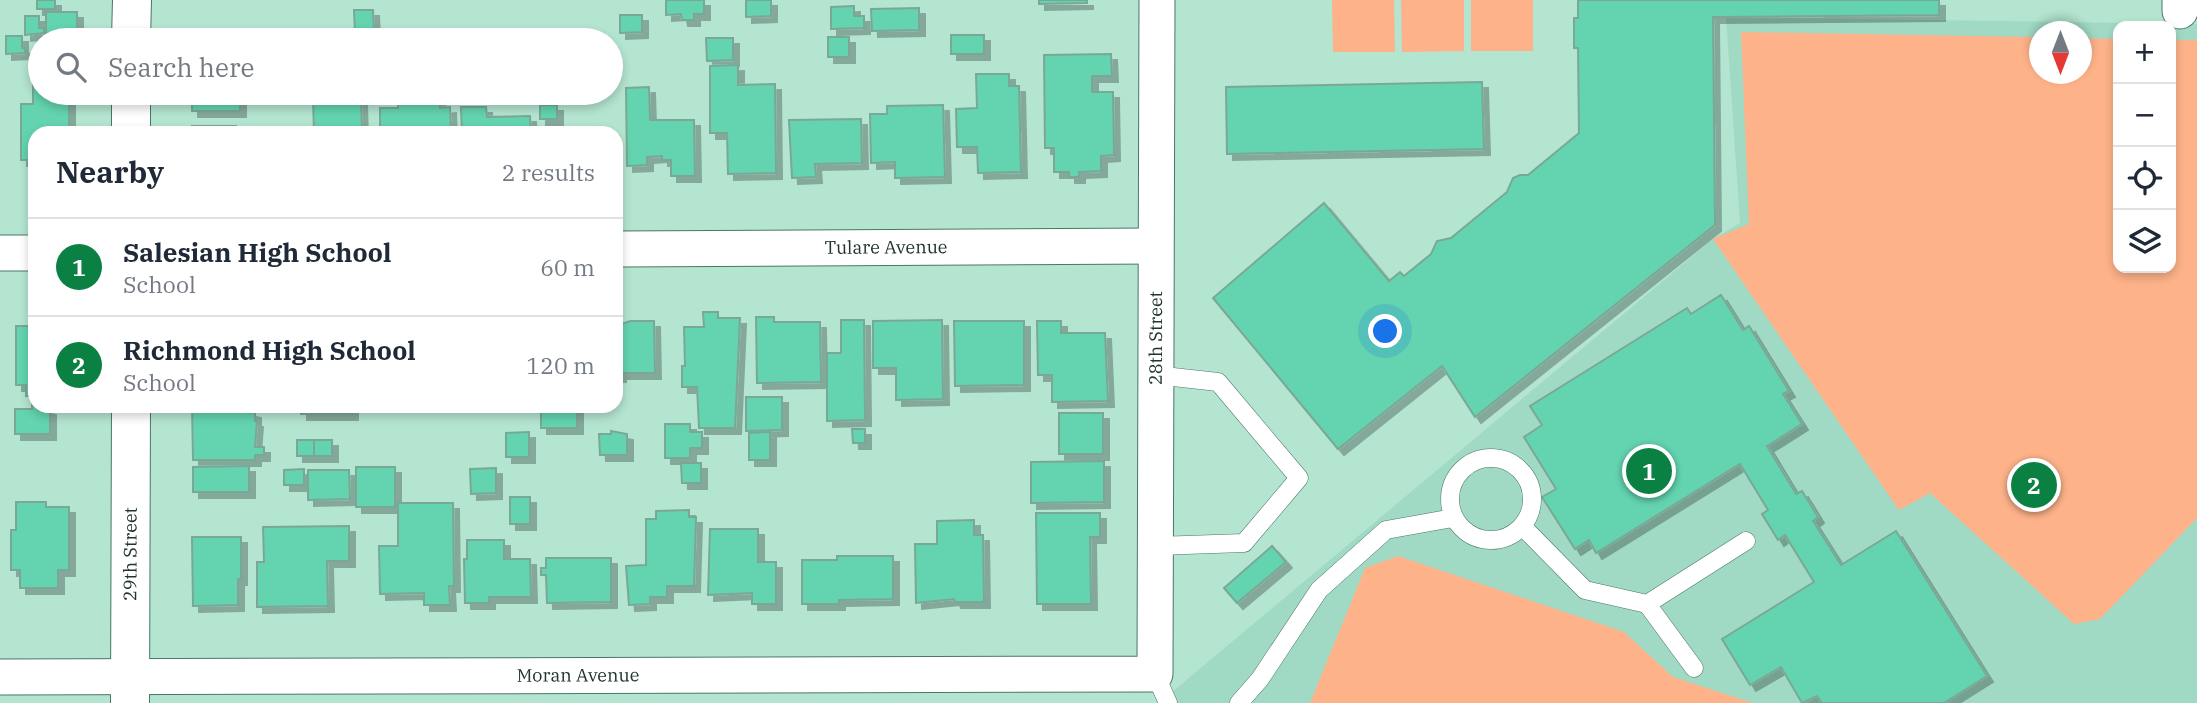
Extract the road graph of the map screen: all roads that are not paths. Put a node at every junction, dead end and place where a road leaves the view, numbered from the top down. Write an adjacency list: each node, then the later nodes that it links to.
1 (132, 0): 3 (street)
2 (1157, 0): 6 (street, 28th Street)
3 (131, 28)
4 (131, 105): 5 (street)
5 (131, 126)
6 (1155, 246): 7 (street, Tulare Avenue); 10 (street, 28th Street)
7 (623, 249)
8 (0, 253): 9 (street)
9 (28, 253)
10 (1155, 374): 15 (street, 28th Street); 15 (lane)
11 (131, 413): 20 (street, 29th Street)
12 (1453, 517): 13 (lane); 13 (lane); 21 (lane)
13 (1522, 526): 16 (lane)
14 (1746, 541): 16 (lane)
15 (1156, 546): 19 (street, 28th Street)
16 (1647, 604): 17 (lane)
17 (1694, 668)
18 (0, 677): 20 (street, Moran Avenue)
19 (1162, 689): 20 (street, Moran Avenue)
20 (130, 690)
21 (1239, 703)

